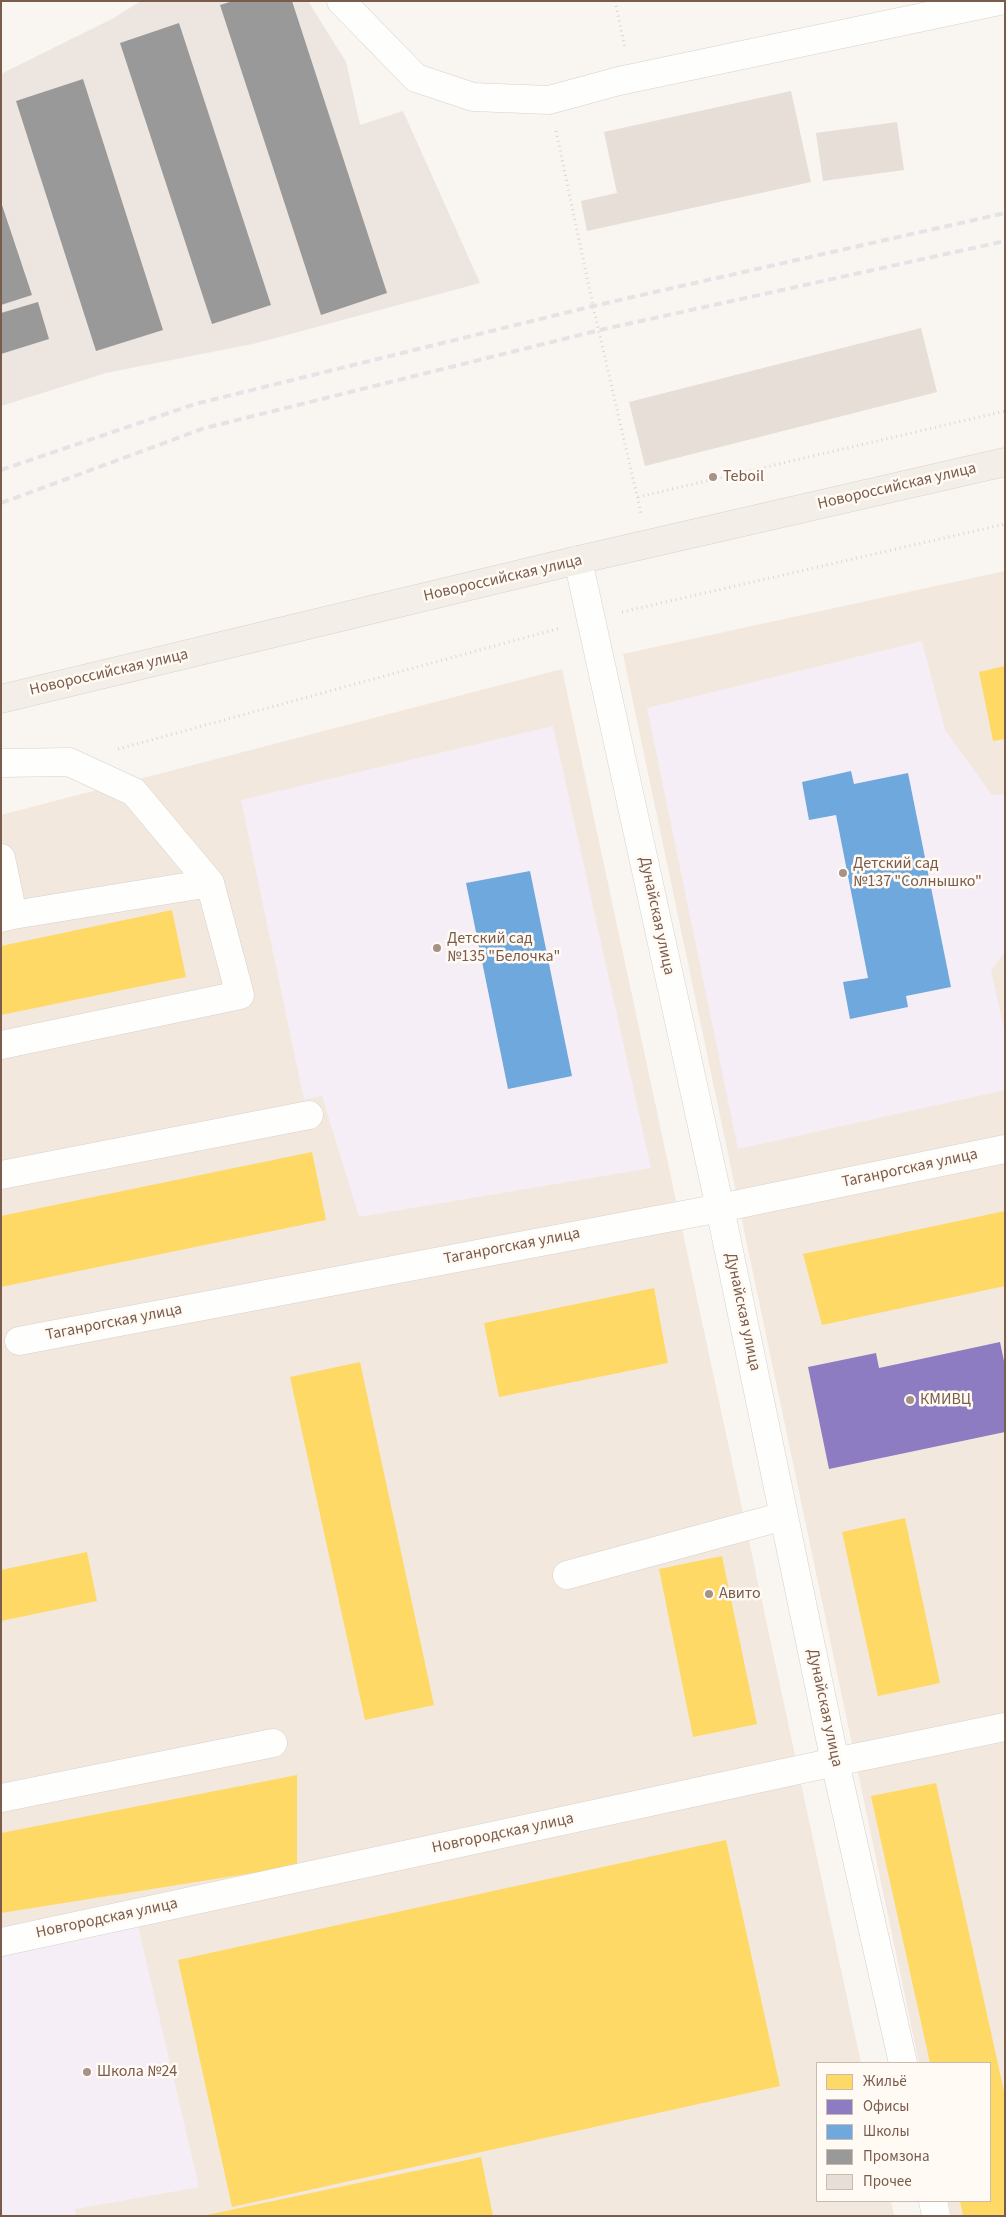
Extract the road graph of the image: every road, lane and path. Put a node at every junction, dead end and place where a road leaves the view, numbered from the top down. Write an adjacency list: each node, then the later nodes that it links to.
1 (341, 1): 5 (street)
2 (615, 1): 4 (path)
3 (999, 1): 4 (street)
4 (632, 78): 5 (street)
5 (550, 100): 8 (path)
6 (1005, 411): 8 (path)
7 (1005, 462): 10 (main road, Новороссийская улица)
8 (638, 497): 10 (path)
9 (1005, 524): 12 (path)
10 (648, 545): 11 (main road, Новороссийская улица)
11 (578, 560): 12 (street, Дунайская улица); 13 (main road, Новороссийская улица)
12 (591, 619): 14 (path); 23 (street, Дунайская улица)
13 (1, 699)
14 (116, 749)
15 (1, 763): 17 (street)
16 (1, 858): 18 (street)
17 (210, 883): 18 (street); 19 (street)
18 (7, 916)
19 (1, 1045)
20 (309, 1115): 22 (street)
21 (1005, 1149): 23 (street, Таганрогская улица)
22 (1, 1176)
23 (720, 1208): 24 (street, Таганрогская улица); 25 (street, Дунайская улица)
24 (19, 1341)
25 (784, 1516): 26 (street); 29 (street, Дунайская улица)
26 (568, 1575)
27 (1005, 1728): 29 (street, Новгородская улица)
28 (273, 1743): 30 (street)
29 (835, 1762): 31 (street, Новгородская улица); 32 (street, Дунайская улица)
30 (1, 1798)
31 (1, 1942)
32 (903, 2062)
33 (933, 2202): 34 (street)
34 (936, 2216)

